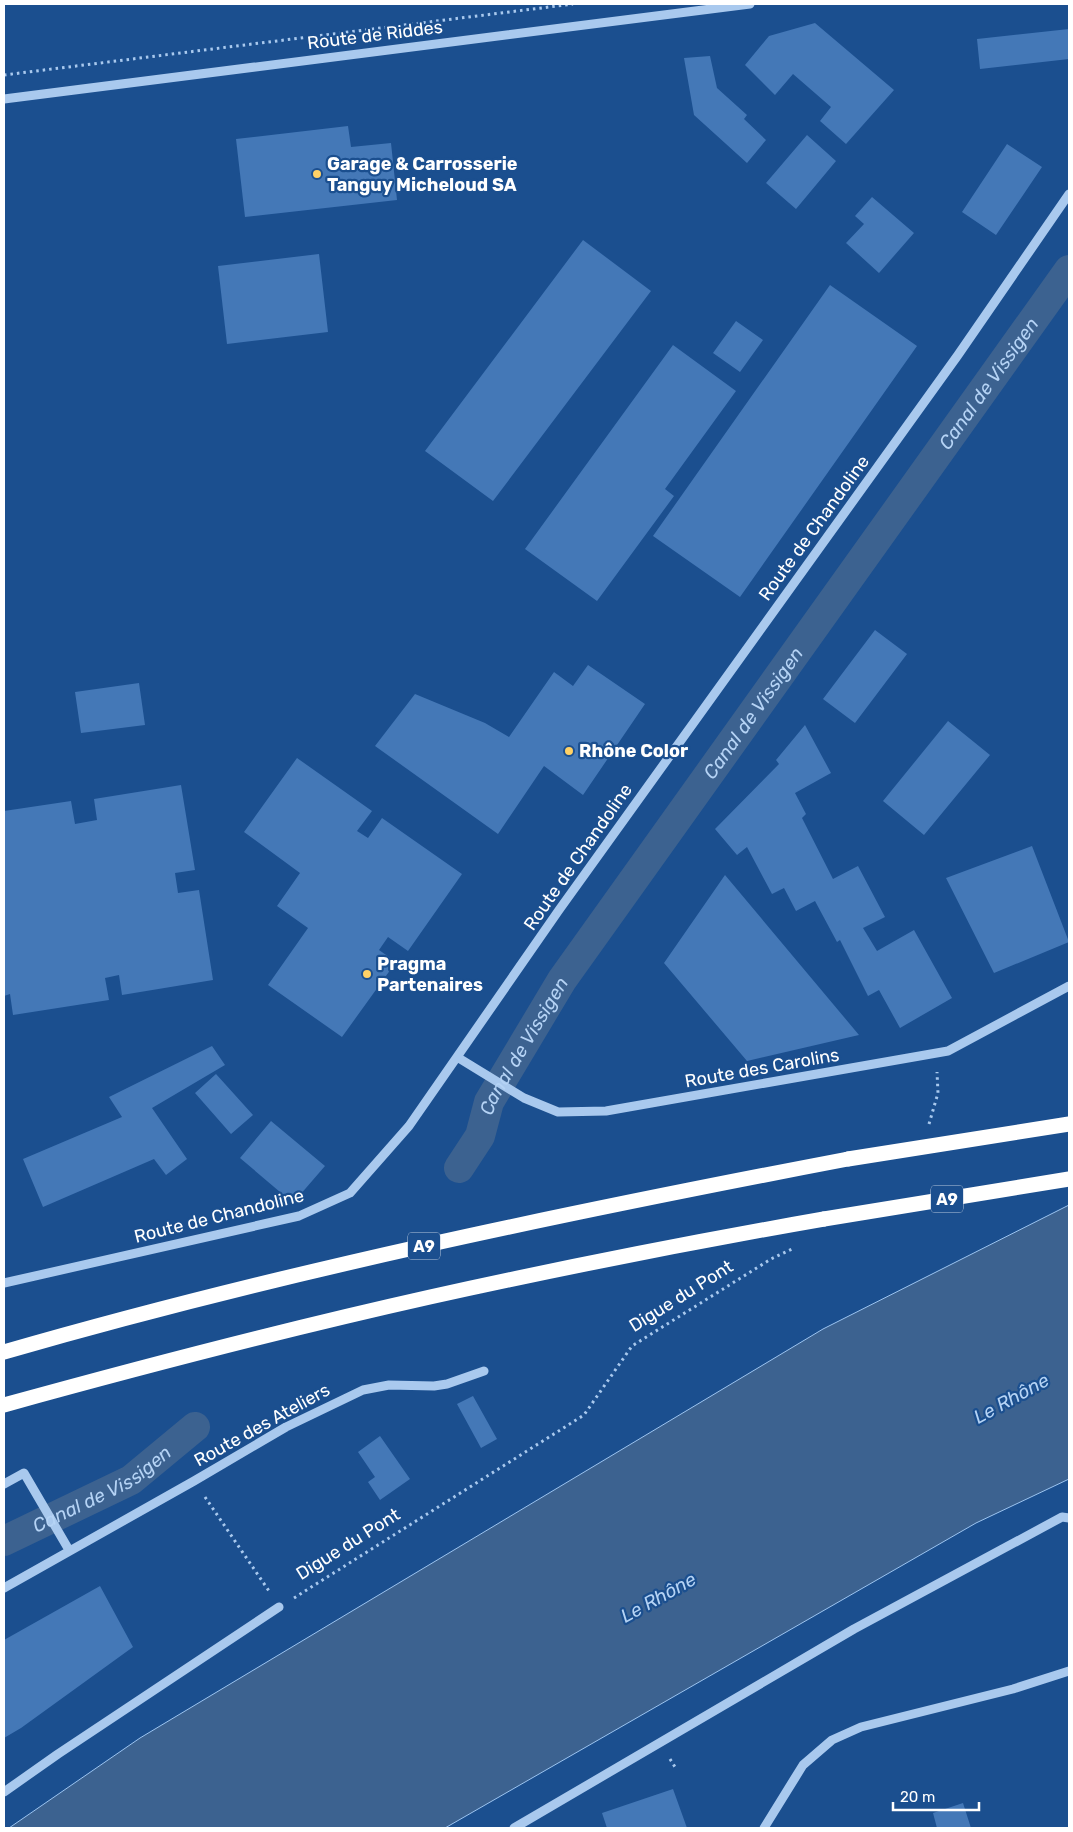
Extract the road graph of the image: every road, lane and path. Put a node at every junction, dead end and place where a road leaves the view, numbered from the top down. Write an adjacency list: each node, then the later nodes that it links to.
1 (573, 4): 3 (path)
2 (750, 4): 4 (street, Route de Riddes)
3 (4, 75)
4 (4, 99)
5 (1069, 194): 8 (street, Route de Chandoline)
6 (1069, 986): 7 (street, Route des Carolins)
7 (936, 1054): 8 (street, Route des Carolins); 10 (path)
8 (457, 1057): 13 (street, Route de Chandoline)
9 (1069, 1124): 14 (highway, A9, bridge)
10 (927, 1131)
11 (1069, 1179): 16 (highway, A9, bridge)
12 (797, 1246): 22 (path, Digue du Pont)
13 (4, 1282)
14 (4, 1352)
15 (484, 1371): 17 (street, Route des Ateliers)
16 (4, 1405)
17 (194, 1481): 20 (street, Route des Ateliers); 22 (path)
18 (4, 1484): 20 (street)
19 (1067, 1516): 25 (street)
20 (69, 1550): 21 (street, Route des Ateliers)
21 (4, 1588)
22 (279, 1607): 24 (street)
23 (1069, 1671): 26 (street)
24 (4, 1792)
25 (514, 1828)
26 (764, 1828)

